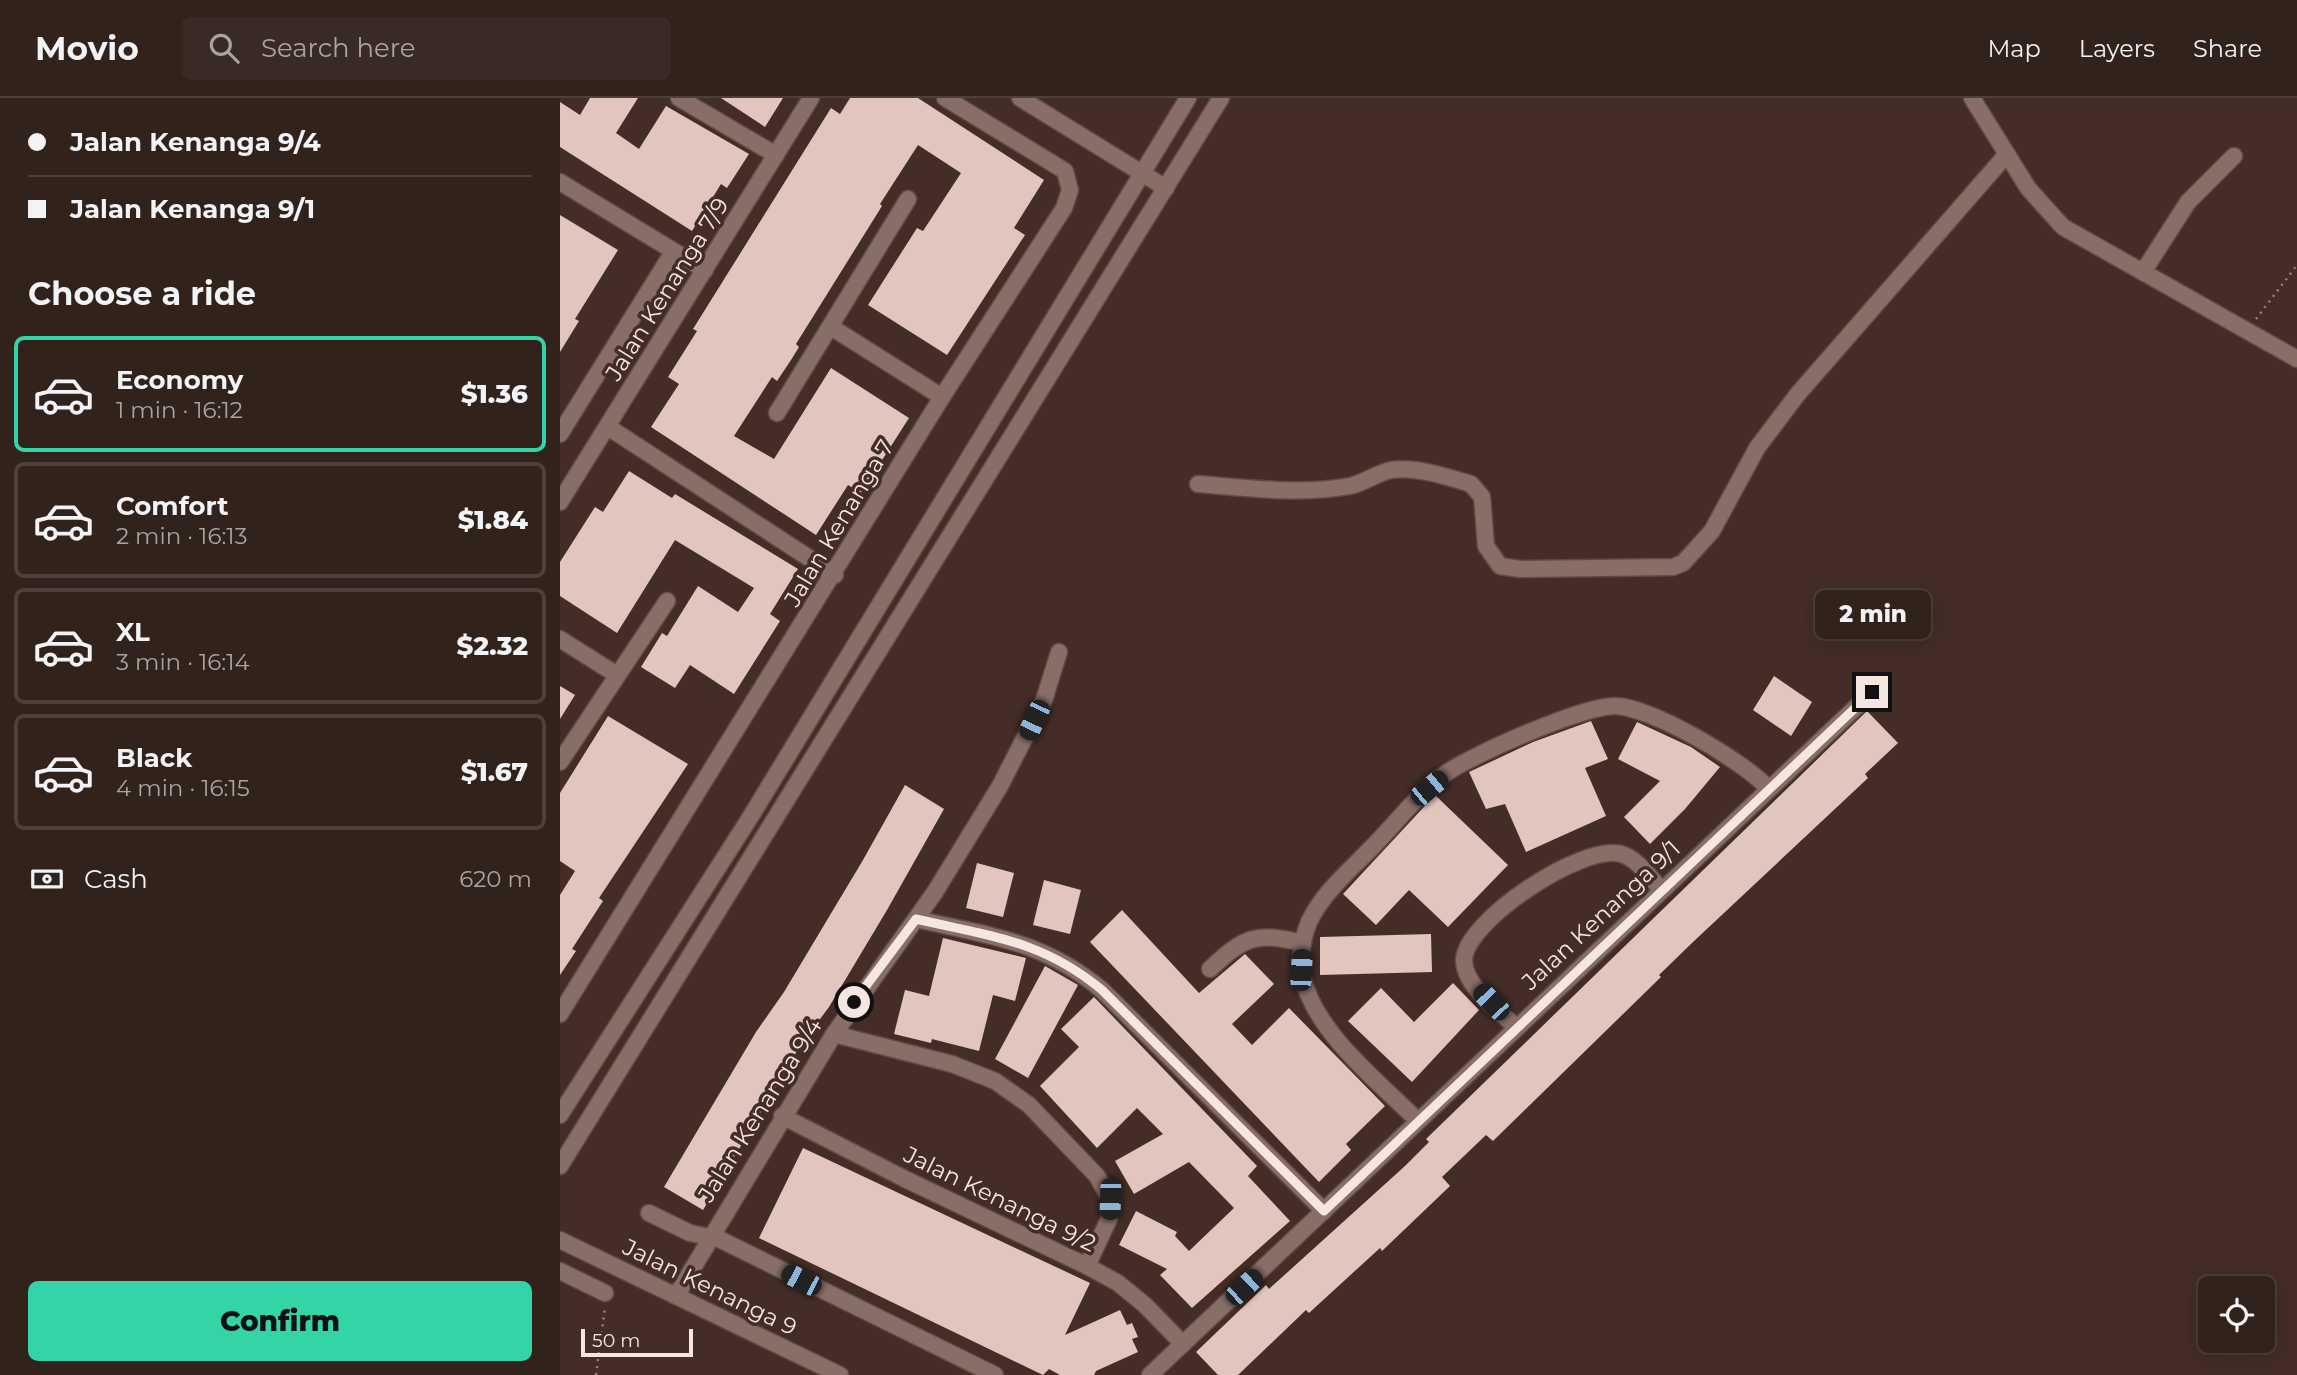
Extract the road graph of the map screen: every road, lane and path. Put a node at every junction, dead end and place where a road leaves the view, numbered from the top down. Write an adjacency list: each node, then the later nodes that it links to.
1 (679, 98): 8 (street)
2 (811, 98): 8 (street, Jalan Kenanga 7/9)
3 (945, 98): 22 (street, Jalan Kenanga 7)
4 (1020, 98): 11 (street)
5 (1188, 98): 11 (street)
6 (1222, 98): 13 (street)
7 (1972, 98): 9 (street)
8 (776, 155): 17 (street, Jalan Kenanga 7/9)
9 (2007, 155): 18 (street); 26 (street)
10 (2234, 156): 18 (street)
11 (1142, 173): 13 (street); 43 (street)
12 (560, 183): 15 (street)
13 (1166, 188): 46 (street)
14 (908, 200): 19 (street)
15 (673, 253): 17 (street); 25 (street)
16 (2297, 265): 20 (path)
17 (705, 270): 24 (street, Jalan Kenanga 7/9)
18 (2143, 272): 20 (street)
19 (831, 327): 22 (street); 23 (street)
20 (2248, 330): 21 (street)
21 (2297, 359)
22 (942, 397): 28 (street, Jalan Kenanga 7)
23 (777, 413)
24 (608, 427): 27 (street, Jalan Kenanga 7/9); 28 (street)
25 (560, 434)
26 (1198, 484)
27 (560, 502)
28 (835, 575): 40 (street, Jalan Kenanga 7)
29 (667, 601): 32 (street)
30 (560, 639): 32 (street)
31 (1059, 652): 37 (street, Jalan Kenanga 9/4)
32 (617, 675): 34 (street)
33 (1872, 692): 35 (street, Jalan Kenanga 9/1)
34 (560, 762)
35 (1768, 788): 36 (street, Jalan Kenanga 9/1); 38 (street)
36 (1661, 889): 41 (street, Jalan Kenanga 9/1); 41 (street)
37 (916, 919): 42 (street, Jalan Kenanga 9/4); 47 (street)
38 (1303, 943): 39 (street); 45 (street)
39 (1210, 969)
40 (560, 1014)
41 (1516, 1027): 45 (street, Jalan Kenanga 9/1)
42 (834, 1034): 44 (street, Jalan Kenanga 9/4); 51 (street)
43 (560, 1115)
44 (782, 1116): 49 (street, Jalan Kenanga 9/4); 51 (street, Jalan Kenanga 9/2)
45 (1418, 1121): 47 (street, Jalan Kenanga 9/1)
46 (560, 1166)
47 (1324, 1211): 55 (street, Jalan Kenanga 9/1)
48 (649, 1213): 49 (street)
49 (710, 1236): 54 (street, Jalan Kenanga 9/4); 58 (street)
50 (560, 1240): 54 (street, Jalan Kenanga 9)
51 (1087, 1266): 55 (street, Jalan Kenanga 9/2)
52 (560, 1271): 53 (street)
53 (605, 1293): 56 (path)
54 (676, 1296): 57 (street, Jalan Kenanga 9)
55 (1183, 1343): 59 (street, Jalan Kenanga 9/1)
56 (596, 1375)
57 (840, 1375)
58 (995, 1375)
59 (1150, 1375)

